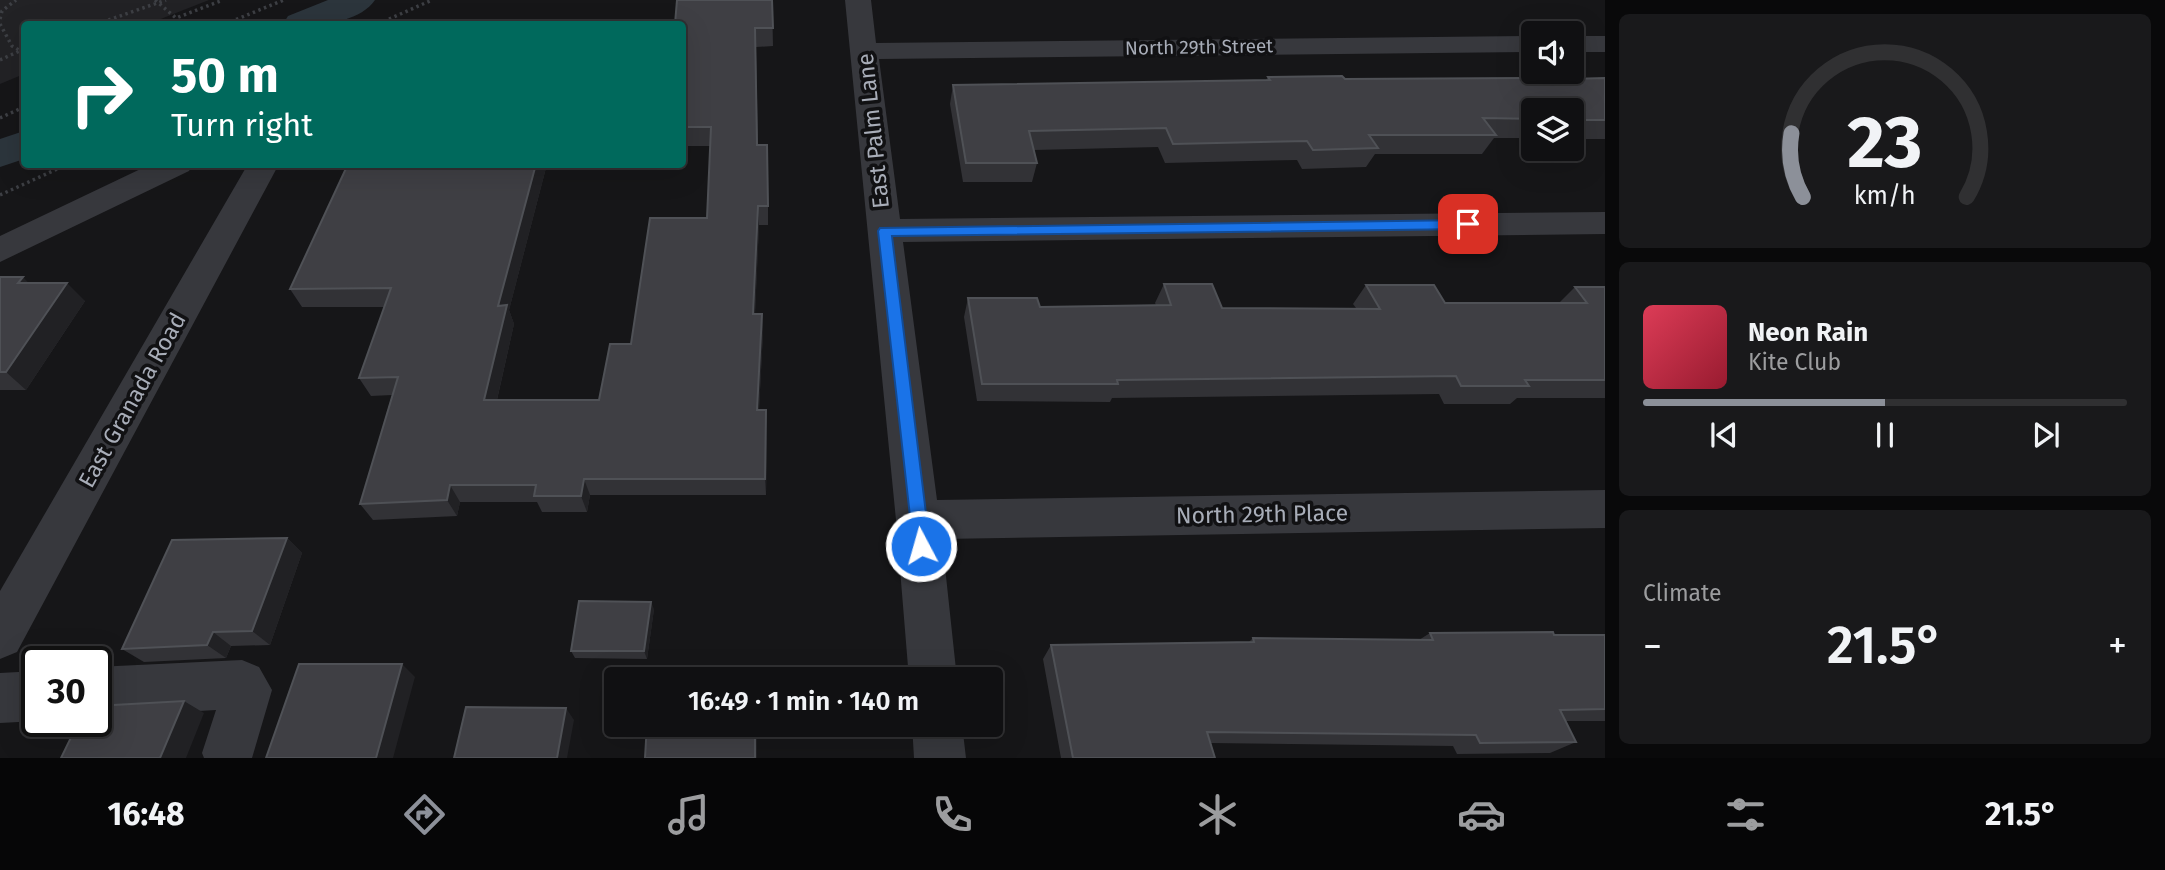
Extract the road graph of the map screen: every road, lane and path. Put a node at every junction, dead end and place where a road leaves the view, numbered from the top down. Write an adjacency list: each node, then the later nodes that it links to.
1 (16, 0): 11 (path)
2 (166, 0): 7 (path)
3 (223, 0): 7 (path)
4 (284, 0): 9 (path)
5 (432, 0): 10 (path)
6 (858, 0): 17 (street, East Palm Lane)
7 (157, 1): 8 (path)
8 (105, 21)
9 (232, 21)
10 (385, 21)
11 (0, 22): 15 (path)
12 (1521, 44): 17 (street, North 29th Street)
13 (1584, 44): 14 (street)
14 (1605, 44)
15 (21, 50)
16 (21, 50): 18 (path)
17 (864, 51): 26 (street, East Palm Lane)
18 (0, 60)
19 (21, 108): 20 (path)
20 (0, 118)
21 (59, 168): 24 (path)
22 (170, 168): 27 (street)
23 (262, 168): 30 (street, East Granada Road)
24 (0, 195)
25 (1605, 223): 26 (street)
26 (885, 231): 29 (street, East Palm Lane)
27 (0, 250)
28 (1605, 509): 29 (street, North 29th Place)
29 (918, 520): 31 (street, East Palm Lane)
30 (0, 636)
31 (932, 667)
32 (112, 691): 36 (street)
33 (21, 697): 34 (street)
34 (0, 698)
35 (938, 737): 37 (street)
36 (228, 753)
37 (940, 758)

